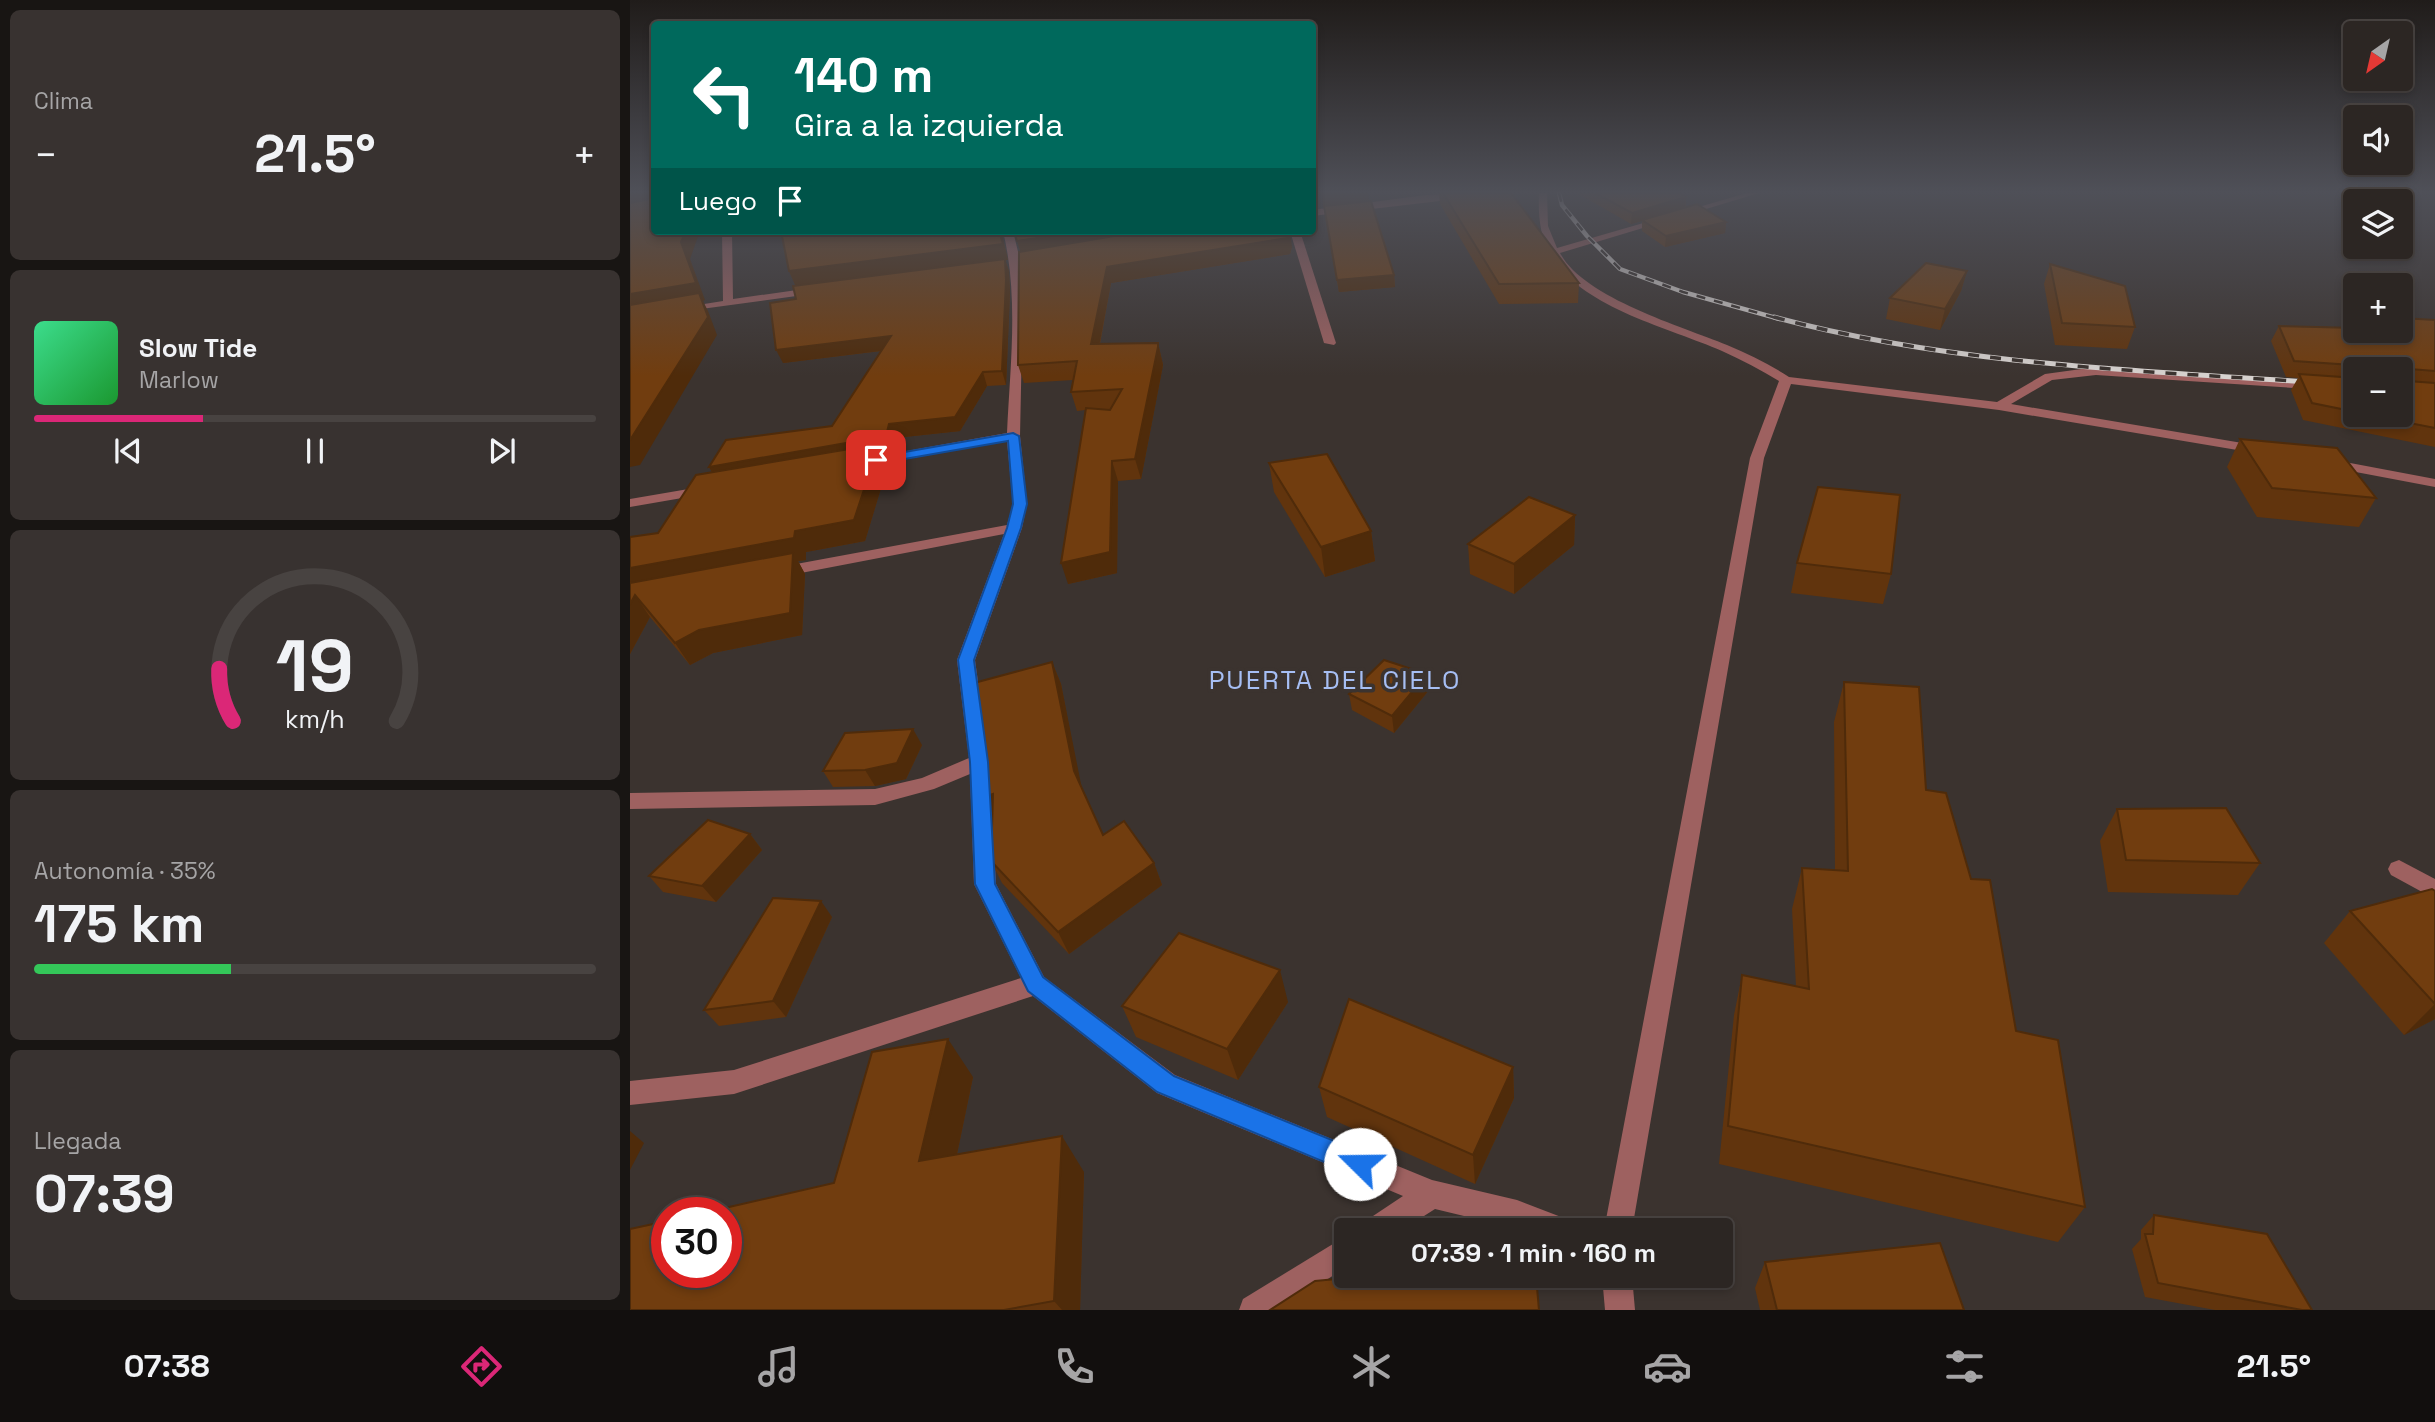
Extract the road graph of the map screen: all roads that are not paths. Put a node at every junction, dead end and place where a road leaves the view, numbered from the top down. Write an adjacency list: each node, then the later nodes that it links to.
1 (727, 254): 6 (street)
2 (1014, 254): 12 (street)
3 (1302, 254): 8 (street)
4 (1555, 254): 9 (street)
5 (824, 289): 6 (street)
6 (728, 302): 7 (street)
7 (667, 313)
8 (1330, 343)
9 (1786, 380): 11 (street); 30 (street)
10 (2343, 387): 11 (street)
11 (1999, 406): 13 (street)
12 (1013, 436): 15 (street); 19 (street)
13 (2274, 453)
14 (2315, 460): 16 (street)
15 (849, 465)
16 (2435, 482)
17 (726, 486): 18 (street)
18 (630, 503)
19 (1014, 528): 20 (street); 21 (street)
20 (767, 574)
21 (979, 762): 22 (street); 25 (street)
22 (630, 801)
23 (2399, 869): 24 (street)
24 (2435, 890)
25 (1035, 984): 26 (street); 27 (street)
26 (630, 1093)
27 (1432, 1194): 28 (street); 29 (street)
28 (1395, 1218)
29 (1528, 1218)
30 (1620, 1218)
31 (1334, 1258): 33 (street)
32 (1618, 1288): 34 (street)
33 (1254, 1310)
34 (1620, 1310)

